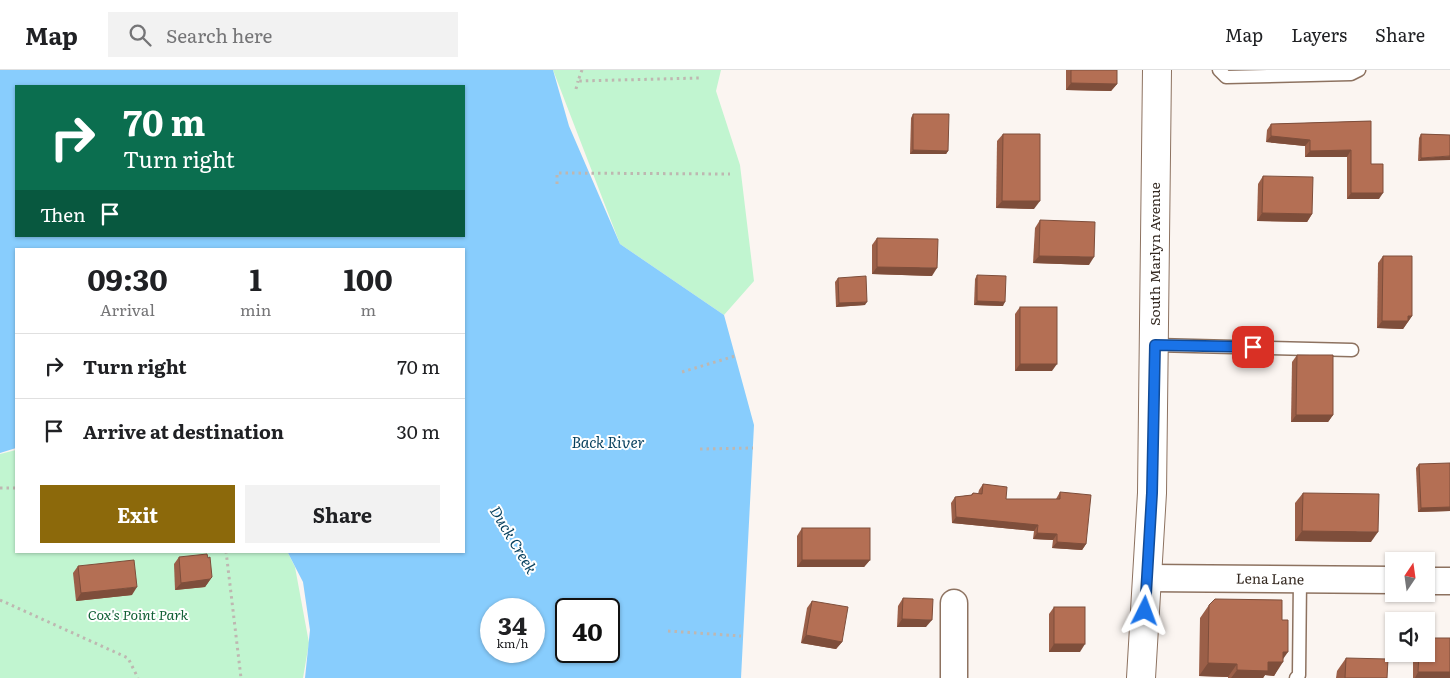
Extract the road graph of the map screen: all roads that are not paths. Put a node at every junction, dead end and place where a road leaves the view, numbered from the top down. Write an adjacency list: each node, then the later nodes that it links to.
1 (1157, 70): 4 (street, South Marlyn Avenue)
2 (1219, 70): 3 (lane)
3 (1359, 70)
4 (1155, 345): 5 (lane); 6 (street, South Marlyn Avenue)
5 (1352, 350)
6 (1147, 578): 7 (street, Lena Lane); 13 (street, South Marlyn Avenue)
7 (1300, 580): 8 (street, Lena Lane); 14 (lane)
8 (1385, 580)
9 (1435, 581): 10 (street)
10 (1450, 581)
11 (954, 603): 12 (street)
12 (954, 678)
13 (1141, 678)
14 (1296, 678)

